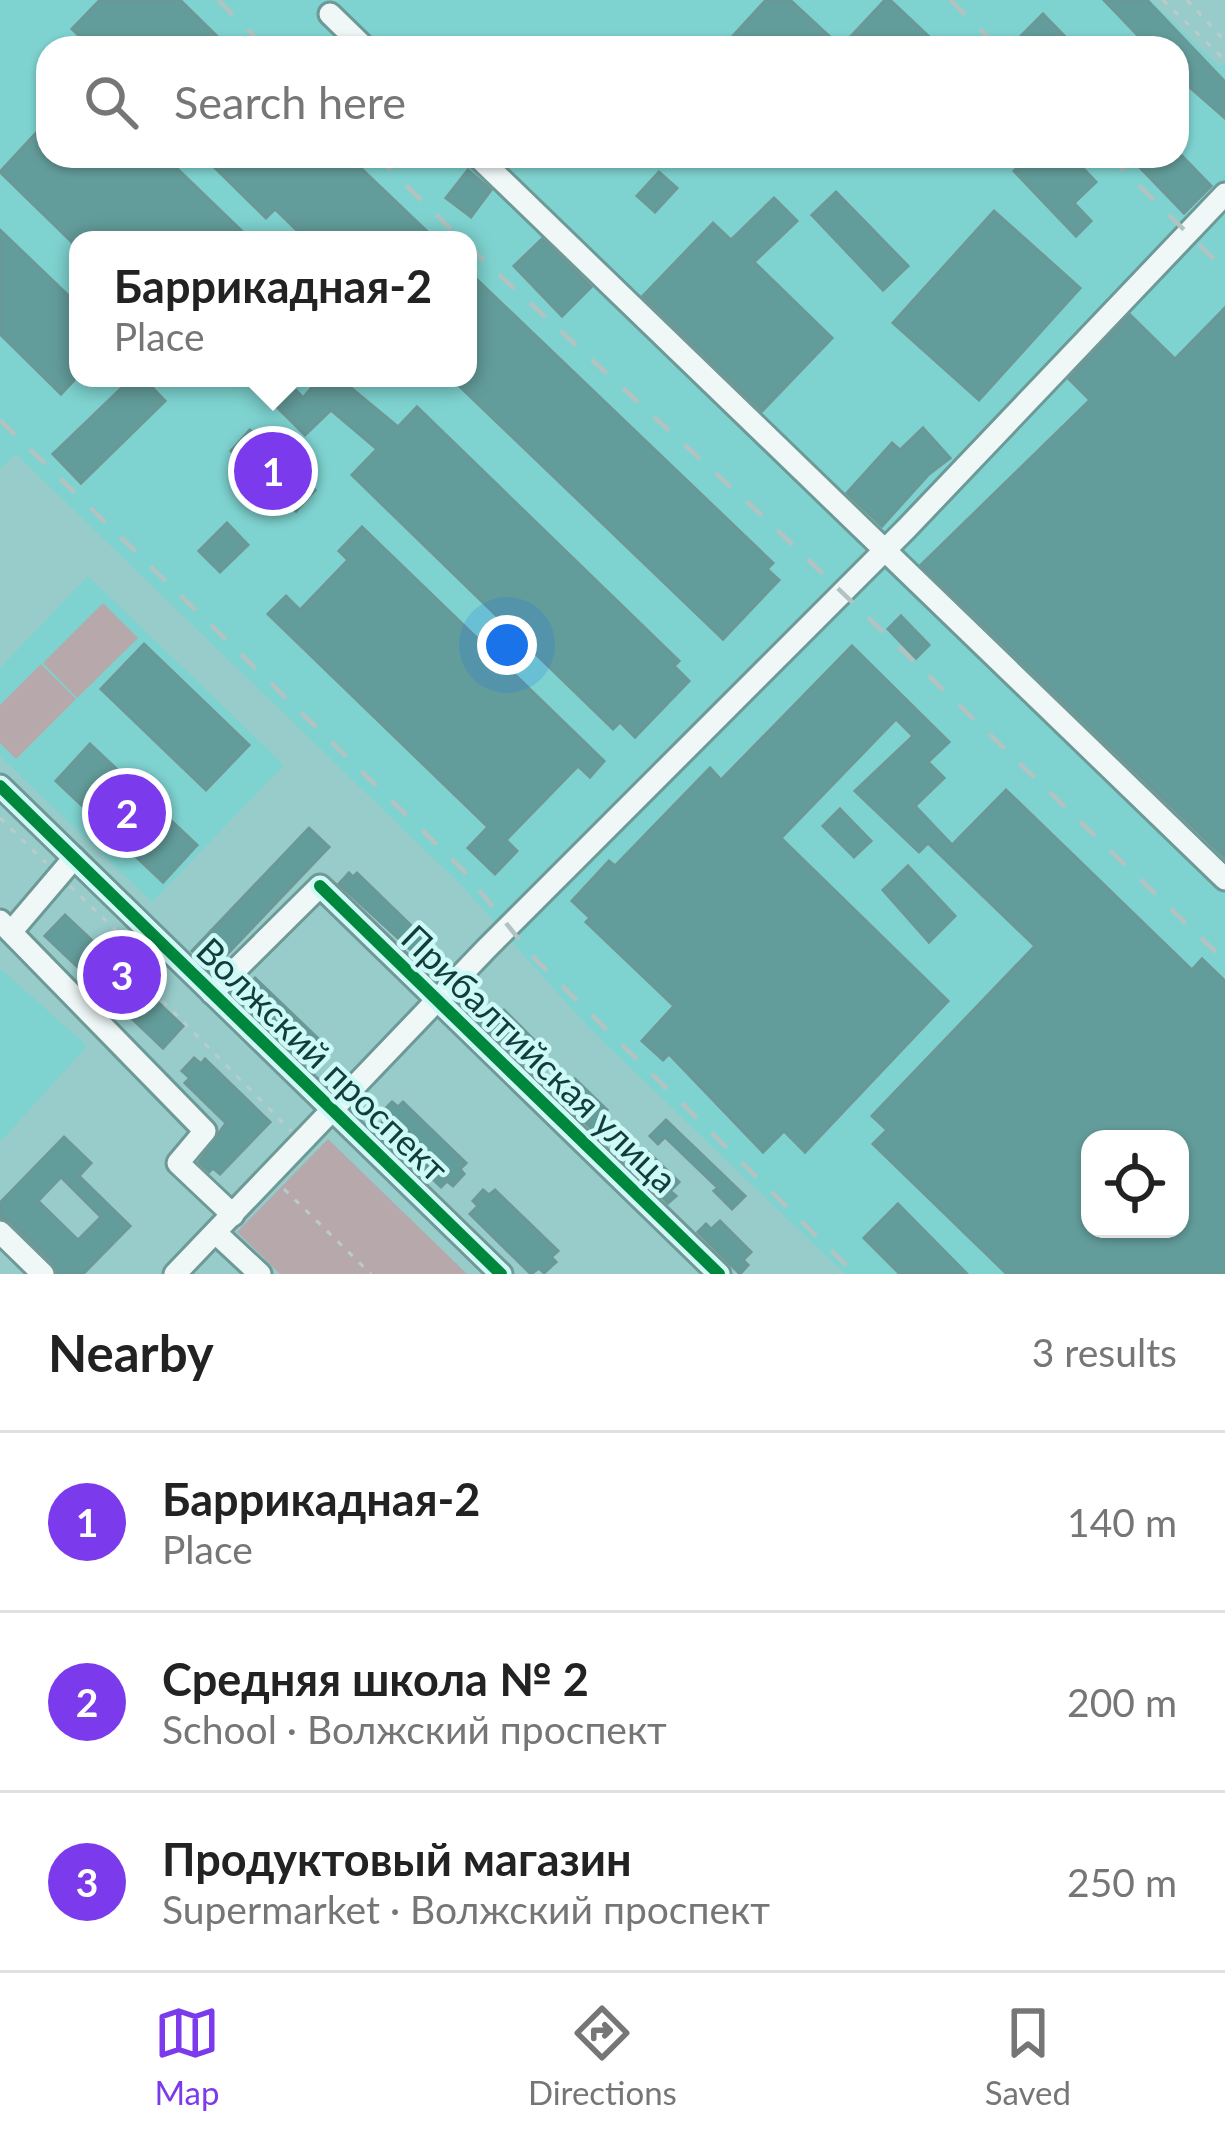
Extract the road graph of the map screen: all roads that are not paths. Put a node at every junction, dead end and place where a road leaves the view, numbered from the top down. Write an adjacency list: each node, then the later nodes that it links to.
1 (331, 14): 2 (street)
2 (353, 36)
3 (489, 168): 5 (street)
4 (1225, 194): 5 (street)
5 (885, 550): 8 (street); 11 (street)
6 (0, 786): 7 (street, Волжский проспект)
7 (67, 868): 9 (street); 10 (street, Волжский проспект)
8 (1225, 878)
9 (6, 927): 13 (street)
10 (212, 993): 11 (street, Прибалтийская улица); 12 (street, Волжский проспект)
11 (438, 1000): 12 (street); 20 (street, Прибалтийская улица)
12 (331, 1109): 13 (street); 19 (street, Волжский проспект)
13 (233, 1215): 15 (street)
14 (0, 1232): 16 (street)
15 (216, 1233): 17 (street); 18 (street)
16 (44, 1274)
17 (175, 1274)
18 (260, 1274)
19 (501, 1274)
20 (719, 1274)

